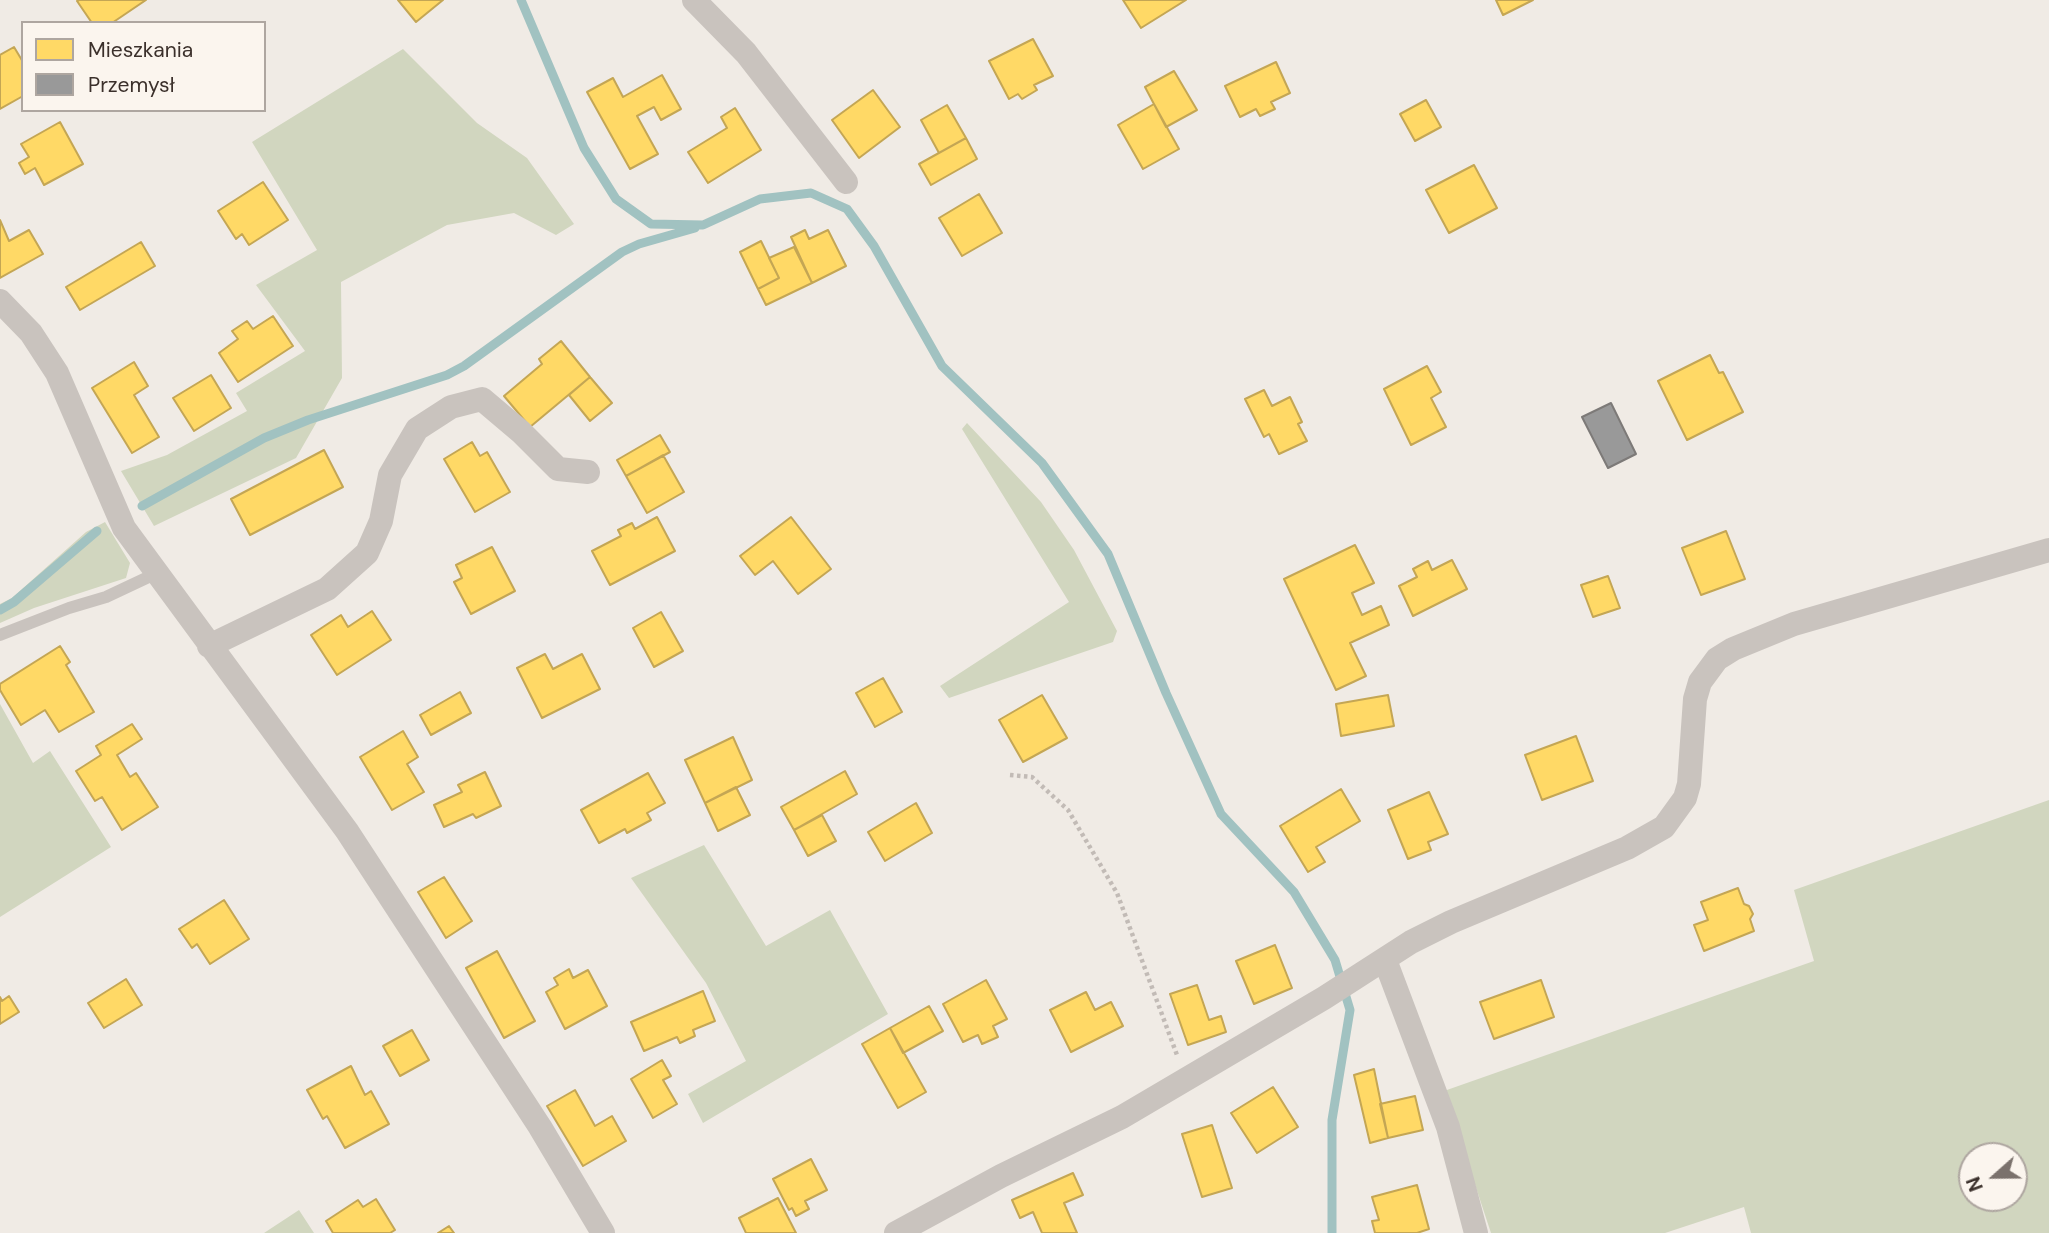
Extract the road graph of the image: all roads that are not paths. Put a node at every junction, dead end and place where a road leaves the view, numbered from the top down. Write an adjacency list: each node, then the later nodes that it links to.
1 (694, 0): 2 (street)
2 (846, 182)
3 (0, 301): 6 (street)
4 (588, 471): 8 (street)
5 (2049, 550): 9 (street)
6 (157, 573): 7 (lane); 8 (street)
7 (0, 635)
8 (209, 646): 10 (street)
9 (1385, 960): 11 (street); 12 (street)
10 (603, 1233)
11 (896, 1233)
12 (1476, 1233)

